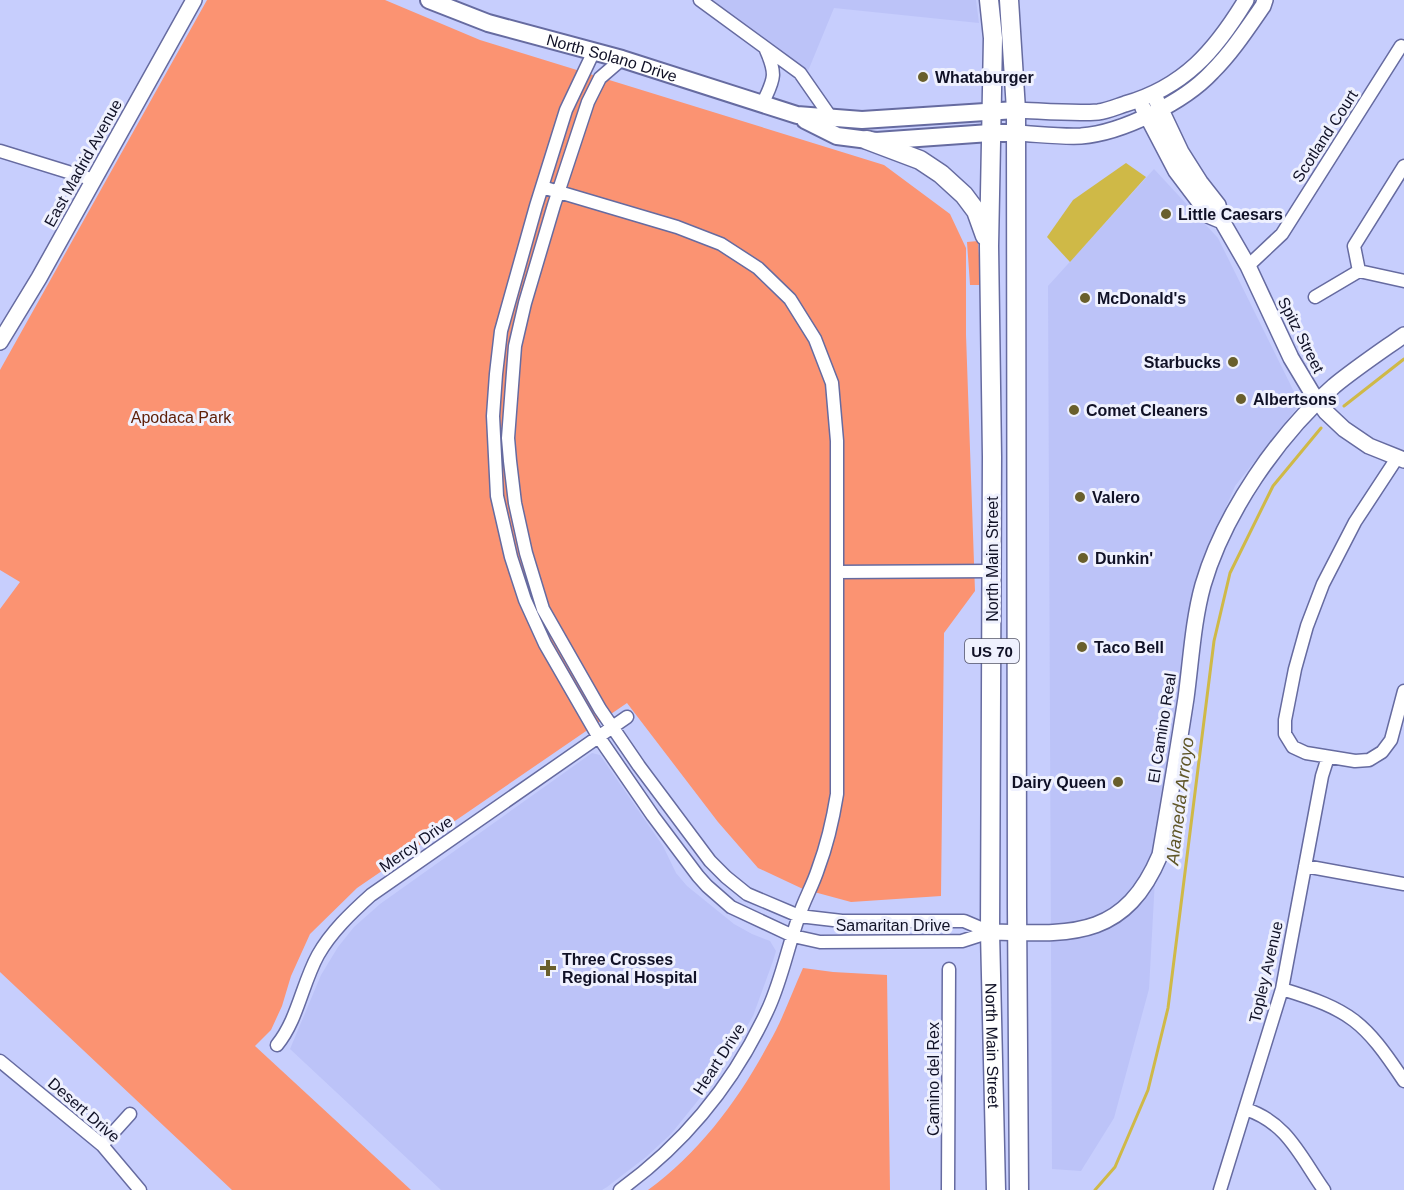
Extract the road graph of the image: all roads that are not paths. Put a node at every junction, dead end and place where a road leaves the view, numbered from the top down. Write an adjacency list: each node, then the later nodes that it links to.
1 (194, 0): 23 (street, East Madrid Avenue)
2 (429, 0): 10 (main road, North Solano Drive)
3 (700, 0): 9 (street)
4 (989, 0): 15 (main road, North Main Street / US 70)
5 (1009, 0): 14 (main road, North Main Street / US 70)
6 (1246, 0): 13 (street)
7 (1265, 0): 13 (street)
8 (1401, 46): 27 (street, Scotland Court)
9 (766, 49): 12 (street); 17 (street)
10 (594, 51): 11 (main road, North Solano Drive); 24 (street, Samaritan Drive)
11 (622, 59): 12 (main road, North Solano Drive); 25 (street, Samaritan Drive)
12 (762, 105): 16 (main road, North Solano Drive)
13 (1150, 105): 14 (street); 19 (street); 27 (street, Spitz Street)
14 (1016, 110): 15 (main road, North Solano Drive); 19 (main road, North Main Street / US 70)
15 (991, 112): 17 (main road, North Solano Drive); 18 (main road, North Main Street / US 70)
16 (797, 115): 17 (main road, North Solano Drive); 20 (main road, North Solano Drive)
17 (832, 118)
18 (990, 133): 19 (main road, North Solano Drive); 20 (main road, North Solano Drive); 26 (main road, North Main Street / US 70)
19 (1016, 133): 46 (main road, North Main Street / US 70)
20 (867, 140): 26 (main road)
21 (0, 151): 23 (street)
22 (1404, 166): 28 (street)
23 (93, 180): 32 (street, East Madrid Avenue)
24 (542, 187): 25 (street, Heart Drive); 34 (street, Samaritan Drive)
25 (558, 190): 35 (street, Samaritan Drive); 38 (street, Heart Drive)
26 (989, 246): 39 (main road, North Main Street / US 70)
27 (1248, 266): 33 (street, Spitz Street)
28 (1359, 272): 29 (street); 30 (street)
29 (1404, 281)
30 (1314, 297)
31 (1404, 335): 33 (street, El Camino Real)
32 (0, 342)
33 (1319, 402): 36 (street, Spitz Street); 52 (street, El Camino Real)
34 (493, 416): 35 (street); 40 (street, Samaritan Drive)
35 (510, 417): 37 (street, Samaritan Drive)
36 (1400, 459): 47 (street)
37 (532, 571): 40 (street); 44 (street, Samaritan Drive)
38 (837, 572): 39 (street); 50 (street, Heart Drive)
39 (992, 572): 41 (main road, North Main Street / US 70)
40 (517, 576): 45 (street, Samaritan Drive)
41 (992, 674): 46 (main road); 51 (main road, North Main Street / US 70)
42 (1404, 691): 47 (street)
43 (627, 717): 44 (street, Mercy Drive)
44 (611, 726): 45 (street, Mercy Drive); 50 (street, Samaritan Drive)
45 (598, 736): 53 (street, Samaritan Drive); 56 (street, Mercy Drive)
46 (1016, 757): 52 (main road, North Main Street / US 70)
47 (1328, 757): 48 (street, Topley Avenue)
48 (1305, 866): 49 (street); 55 (street, Topley Avenue)
49 (1404, 884)
50 (799, 916): 51 (street, Samaritan Drive); 53 (street, Heart Drive)
51 (990, 932): 52 (street, El Camino Real); 53 (street, Samaritan Drive); 65 (main road, North Main Street / US 70)
52 (1017, 933): 66 (main road, North Main Street / US 70)
53 (793, 936): 63 (street, Heart Drive)
54 (949, 969): 64 (street, Camino del Rex)
55 (1282, 989): 58 (street); 59 (street, Topley Avenue)
56 (277, 1045)
57 (0, 1061): 61 (street, Desert Drive)
58 (1404, 1081)
59 (1245, 1109): 67 (street, Topley Avenue); 68 (street)
60 (130, 1114): 61 (street)
61 (102, 1145): 62 (street, Desert Drive)
62 (140, 1190)
63 (620, 1190)
64 (948, 1190)
65 (996, 1190)
66 (1019, 1190)
67 (1221, 1190)
68 (1324, 1190)

